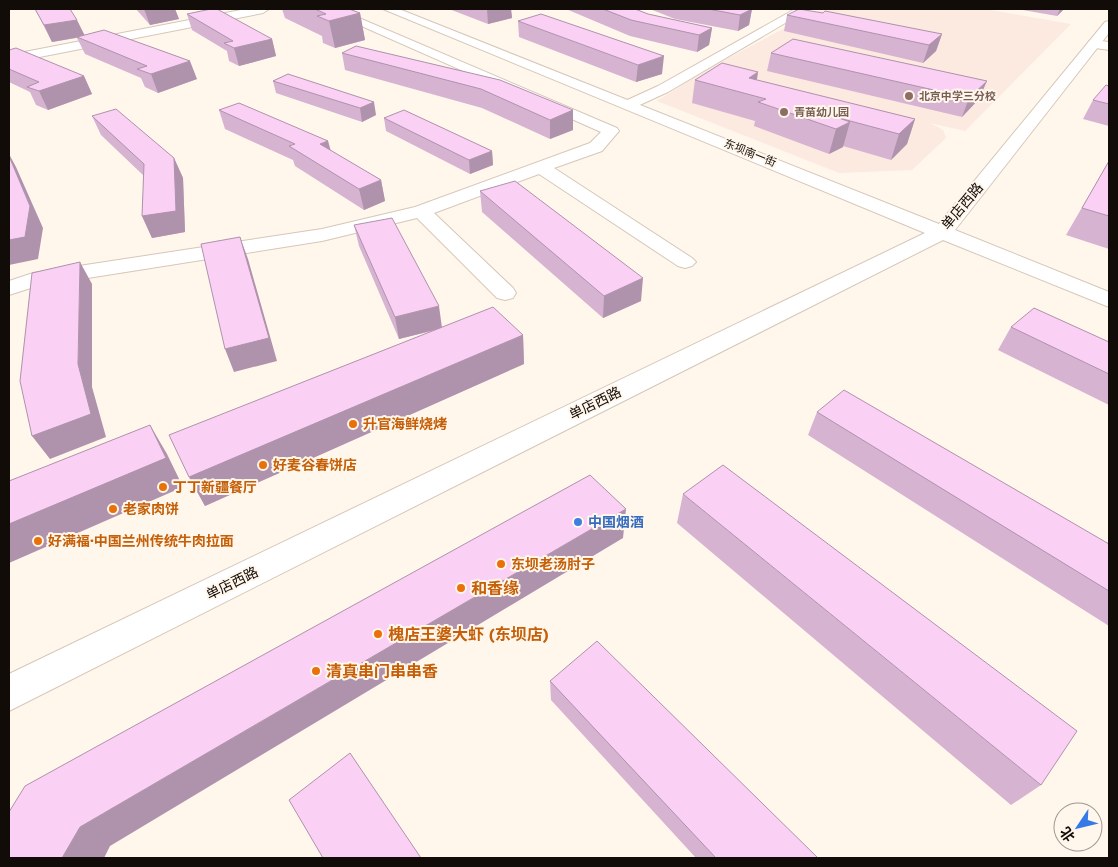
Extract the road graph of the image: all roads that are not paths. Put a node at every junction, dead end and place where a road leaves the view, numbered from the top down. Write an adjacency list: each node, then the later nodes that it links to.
1 (263, 9): 5 (street)
2 (329, 9): 10 (street)
3 (389, 9): 9 (street, 东坝南一街)
4 (803, 9): 9 (street)
5 (230, 12): 8 (street)
6 (1109, 25): 7 (street, 单店西路)
7 (1101, 45): 12 (street, 单店西路)
8 (9, 58)
9 (628, 105): 12 (street, 东坝南一街)
10 (540, 167): 11 (street); 13 (street)
11 (421, 211): 14 (street); 15 (street)
12 (943, 232): 16 (street, 东坝南一街); 17 (street, 单店西路)
13 (685, 262)
14 (9, 288)
15 (505, 294)
16 (1109, 300)
17 (9, 693)

